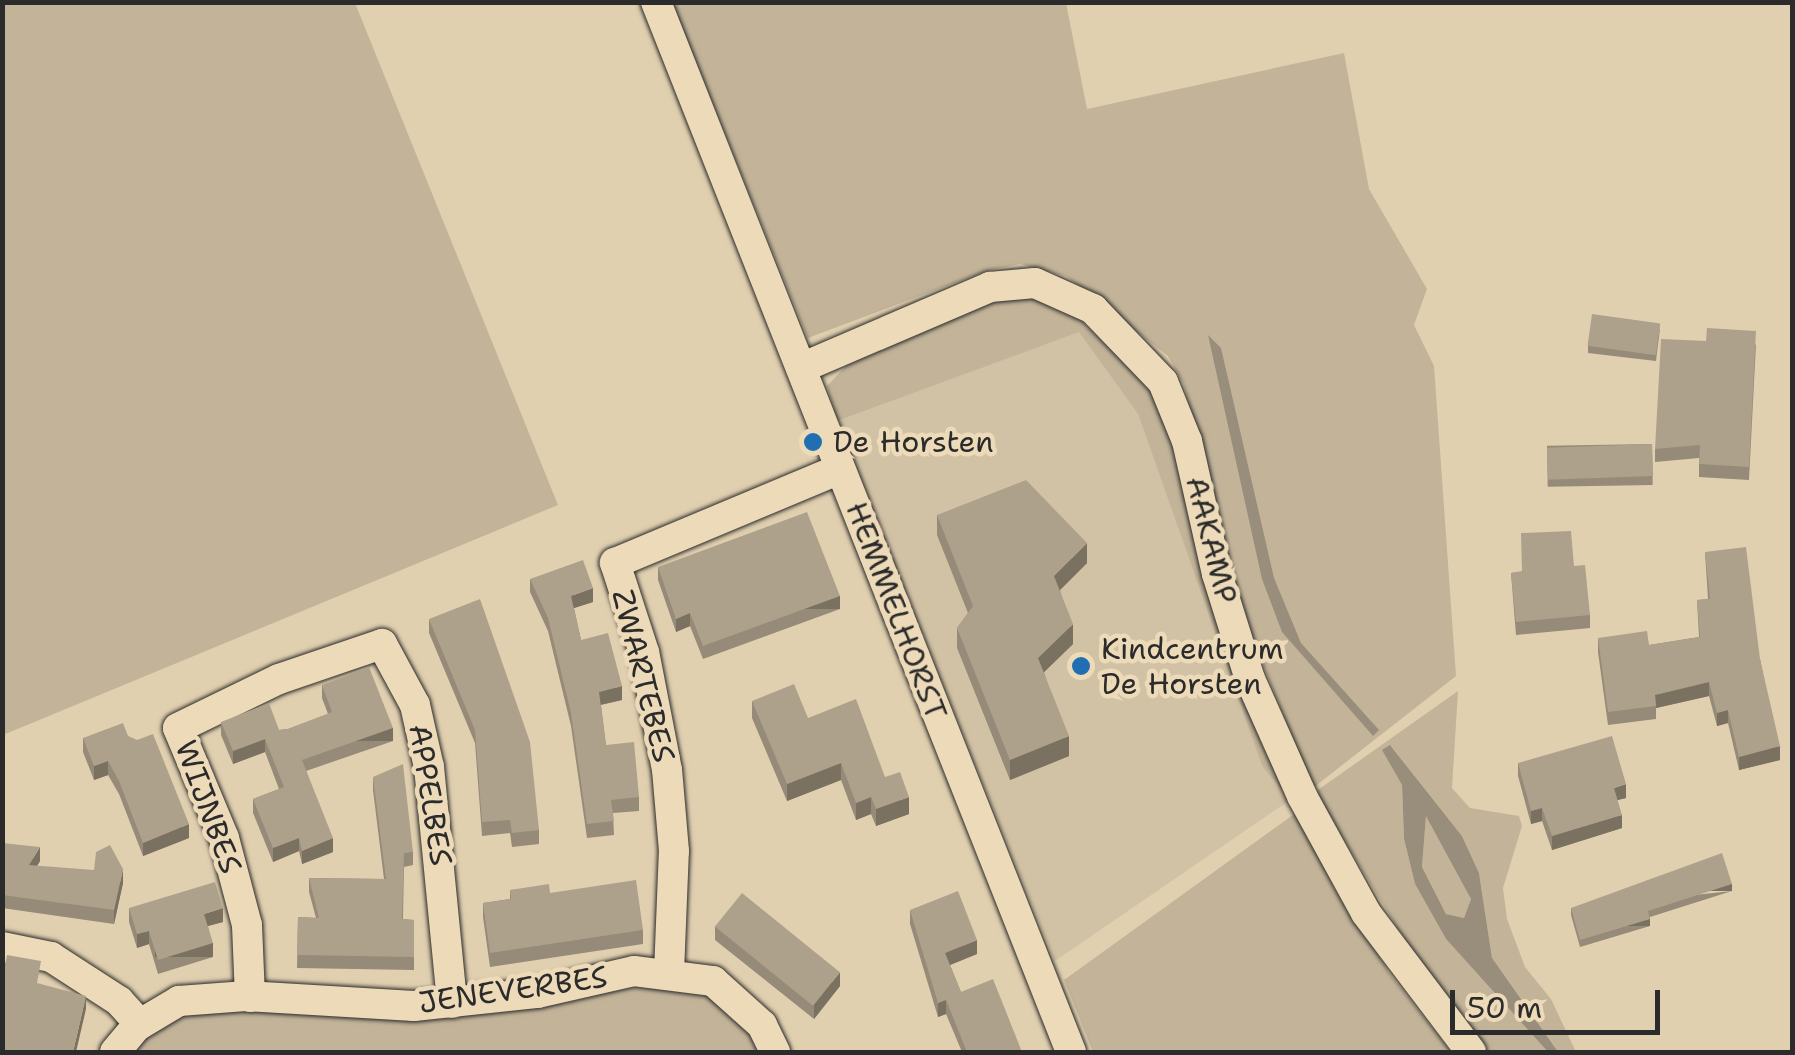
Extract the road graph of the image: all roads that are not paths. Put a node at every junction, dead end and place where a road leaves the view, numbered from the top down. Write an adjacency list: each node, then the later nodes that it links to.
1 (656, 2): 2 (street, HEMMELHORST)
2 (800, 368): 3 (street, HEMMELHORST); 13 (street, AAKAMP)
3 (840, 469): 6 (street, ZWARTEBES); 12 (street, HEMMELHORST)
4 (279, 679): 7 (street, WIJNBES); 8 (street, APPELBES)
5 (2, 947): 9 (street)
6 (669, 973): 8 (street, JENEVERBES); 11 (street, JENEVERBES)
7 (250, 997): 8 (street, JENEVERBES); 9 (street, JENEVERBES)
8 (452, 1003)
9 (140, 1024): 10 (street, JENEVERBES)
10 (115, 1052)
11 (775, 1052)
12 (1071, 1052)
13 (1471, 1052)

